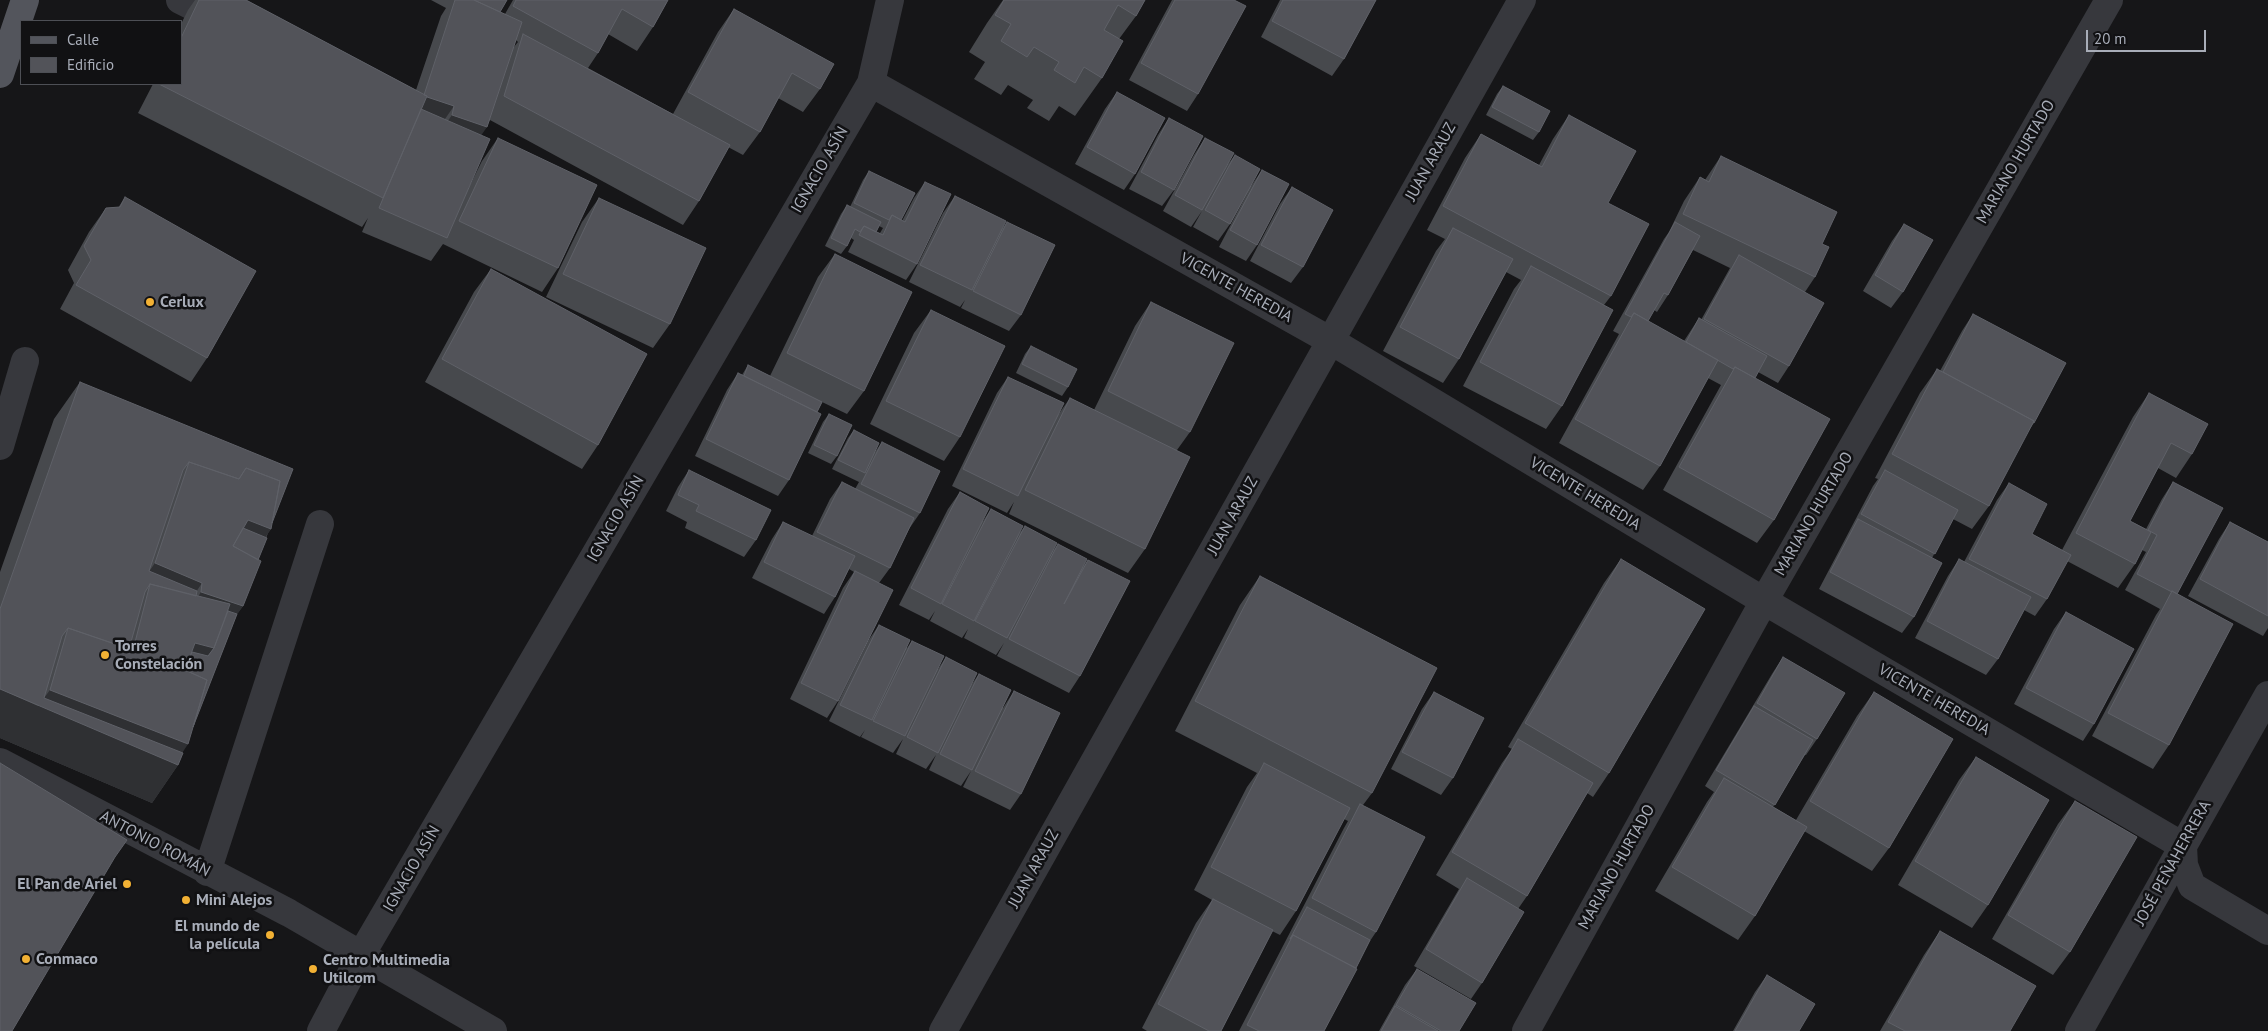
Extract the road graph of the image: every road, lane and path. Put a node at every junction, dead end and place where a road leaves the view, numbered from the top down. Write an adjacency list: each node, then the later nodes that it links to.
1 (25, 0): 7 (main road)
2 (180, 0): 6 (street)
3 (890, 0): 8 (street, IGNACIO ASÍN)
4 (1522, 0): 9 (street, JUAN ARAUZ)
5 (2109, 0): 13 (street, MARIANO HURTADO)
6 (248, 34)
7 (0, 74)
8 (871, 83): 9 (street, VICENTE HEREDIA); 19 (street, IGNACIO ASÍN)
9 (1331, 341): 13 (street, VICENTE HEREDIA); 22 (street, JUAN ARAUZ)
10 (25, 361): 11 (street)
11 (0, 446)
12 (320, 524): 17 (street)
13 (1764, 601): 16 (street, VICENTE HEREDIA); 23 (street, MARIANO HURTADO)
14 (2268, 695): 16 (street, JOSÉ PEÑAHERRERA)
15 (0, 762): 17 (street, ANTONIO ROMÁN)
16 (2183, 846): 18 (street); 24 (street, JOSÉ PEÑAHERRERA)
17 (207, 872): 19 (street, ANTONIO ROMÁN)
18 (2268, 931)
19 (361, 955): 20 (street, IGNACIO ASÍN); 21 (street, ANTONIO ROMÁN)
20 (321, 1031)
21 (493, 1031)
22 (943, 1031)
23 (1526, 1031)
24 (2079, 1031)

